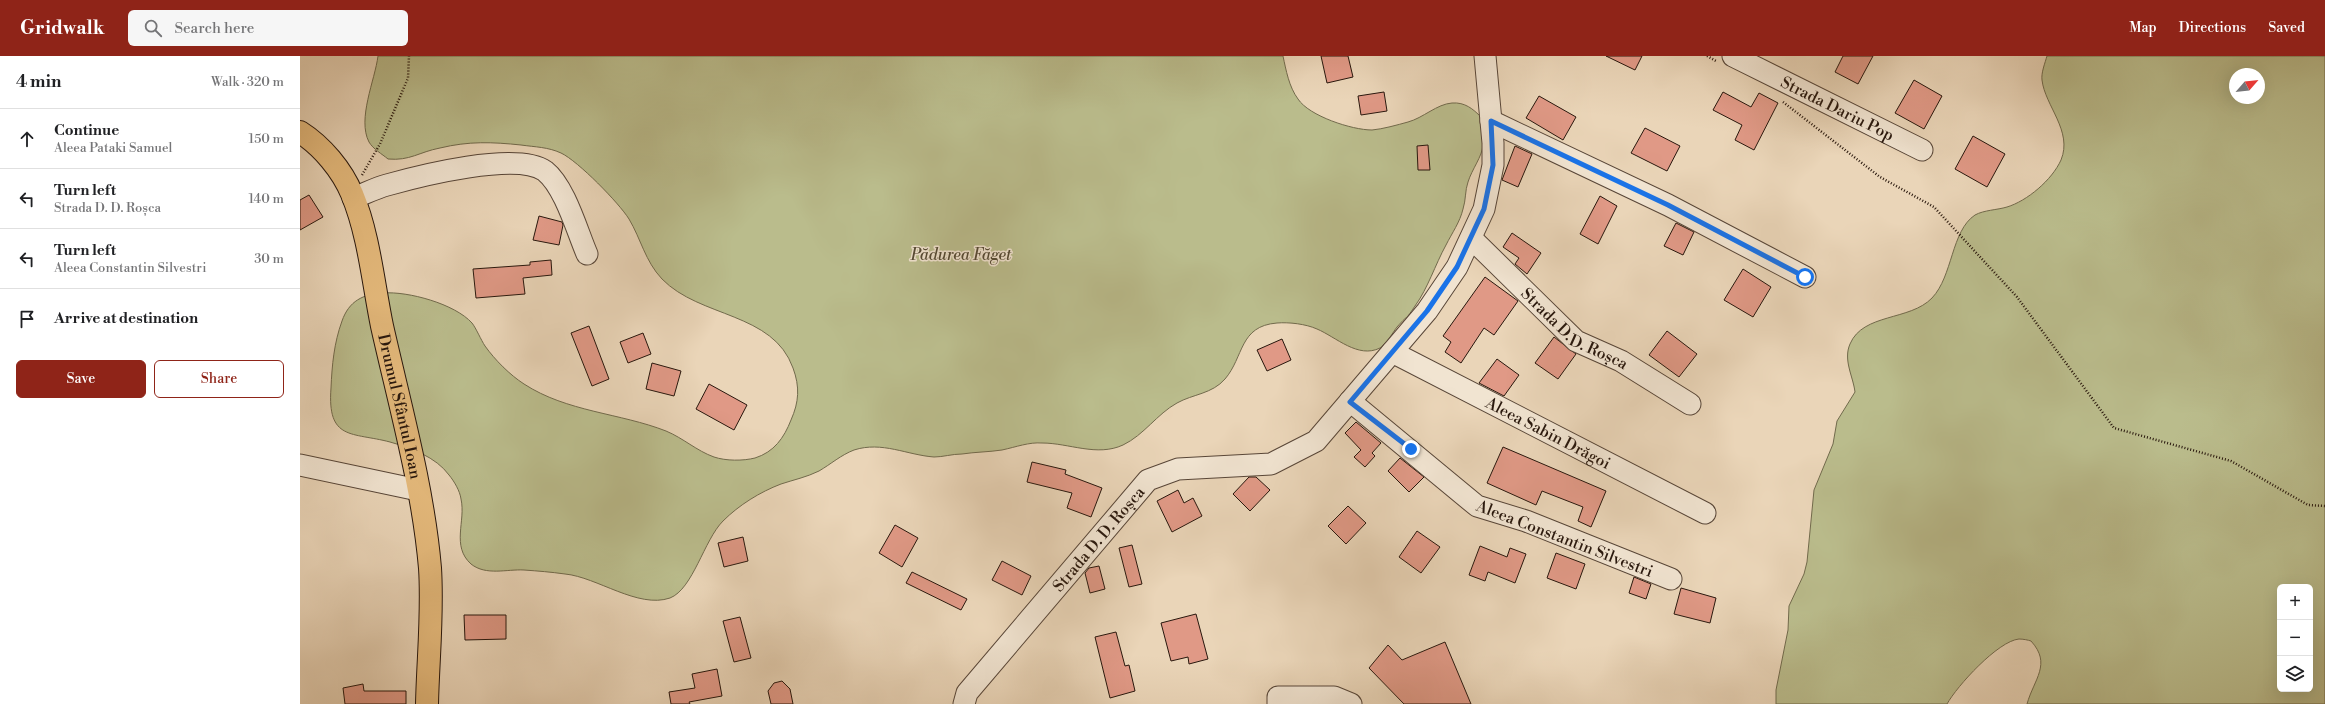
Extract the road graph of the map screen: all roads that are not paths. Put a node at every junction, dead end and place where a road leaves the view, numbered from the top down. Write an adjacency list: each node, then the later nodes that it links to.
1 (1486, 56): 3 (street, Strada D. D. Roșca)
2 (1727, 60): 5 (street, Strada Dariu Pop)
3 (1491, 121): 7 (street, Strada D. D. Roșca); 9 (street)
4 (300, 132): 6 (main road, Drumul Sfântul Ioan)
5 (1922, 150)
6 (352, 196): 8 (street); 14 (main road, Drumul Sfântul Ioan)
7 (1471, 238): 10 (street, Strada D. D. Roșca); 12 (street, Strada D.D. Roșca)
8 (587, 254)
9 (1805, 277)
10 (1392, 352): 11 (street, Strada D. D. Roșca); 15 (street, Aleea Sabin Drăgoi)
11 (1350, 402): 16 (street, Aleea Constantin Silvestri); 18 (street, Strada D. D. Roșca)
12 (1690, 404)
13 (300, 465): 14 (street)
14 (418, 490): 17 (main road, Drumul Sfântul Ioan)
15 (1705, 513)
16 (1671, 579)
17 (427, 704)
18 (964, 704)
19 (1278, 704): 20 (street)
20 (1351, 704)

